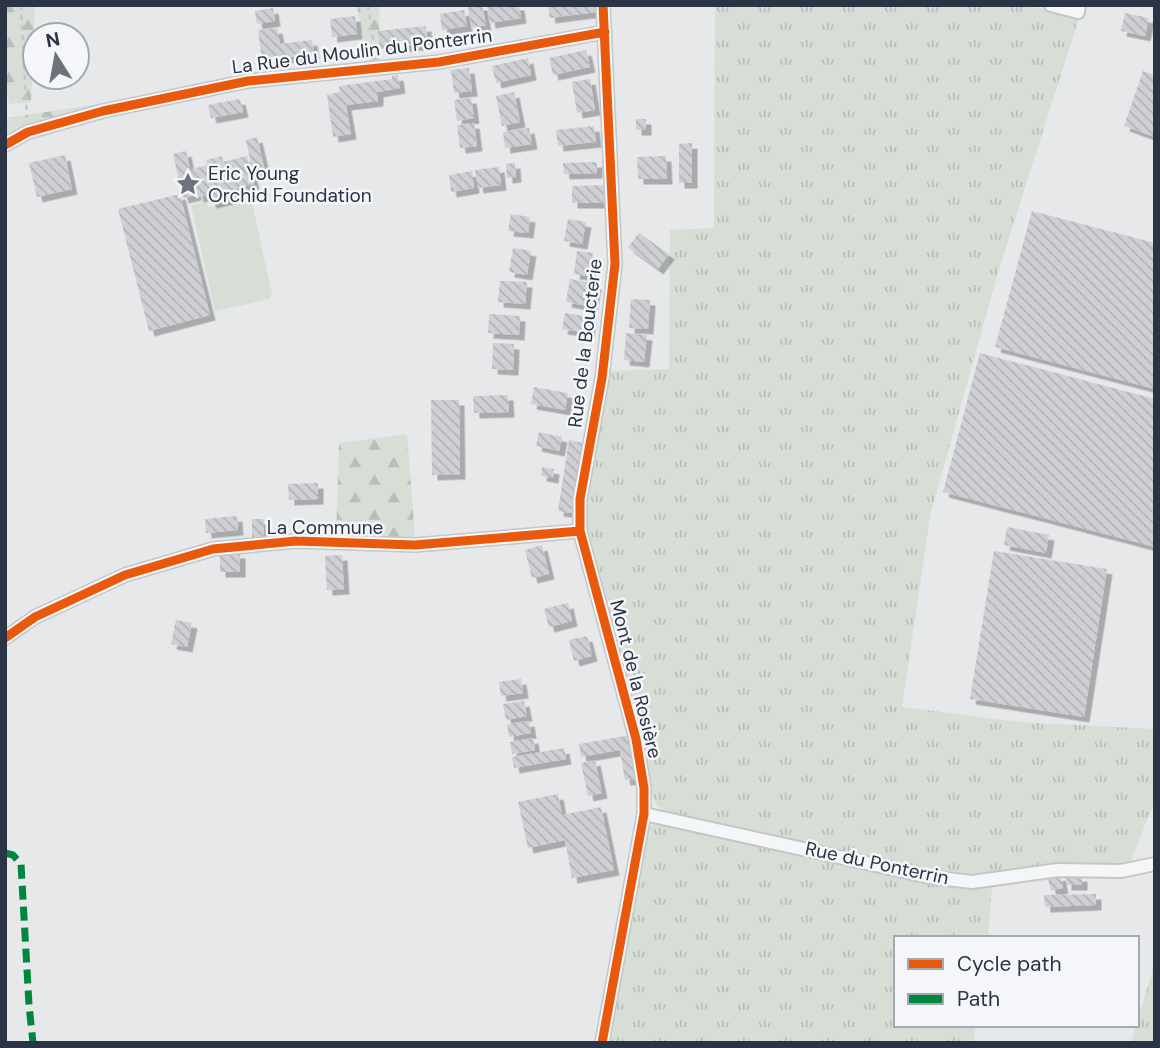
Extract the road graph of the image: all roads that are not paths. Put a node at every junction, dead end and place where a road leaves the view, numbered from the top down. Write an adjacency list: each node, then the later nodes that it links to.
1 (603, 5): 4 (street, Rue de la Boucterie)
2 (1051, 5): 3 (street)
3 (1079, 5)
4 (605, 32): 5 (street, La Rue du Moulin du Ponterrin); 6 (street, Rue de la Boucterie)
5 (5, 145)
6 (580, 531): 7 (street, La Commune); 8 (street, Mont de la Rosière)
7 (5, 638)
8 (643, 814): 9 (street, Rue du Ponterrin); 10 (street, Mont de la Rosière)
9 (1155, 864)
10 (602, 1043)

